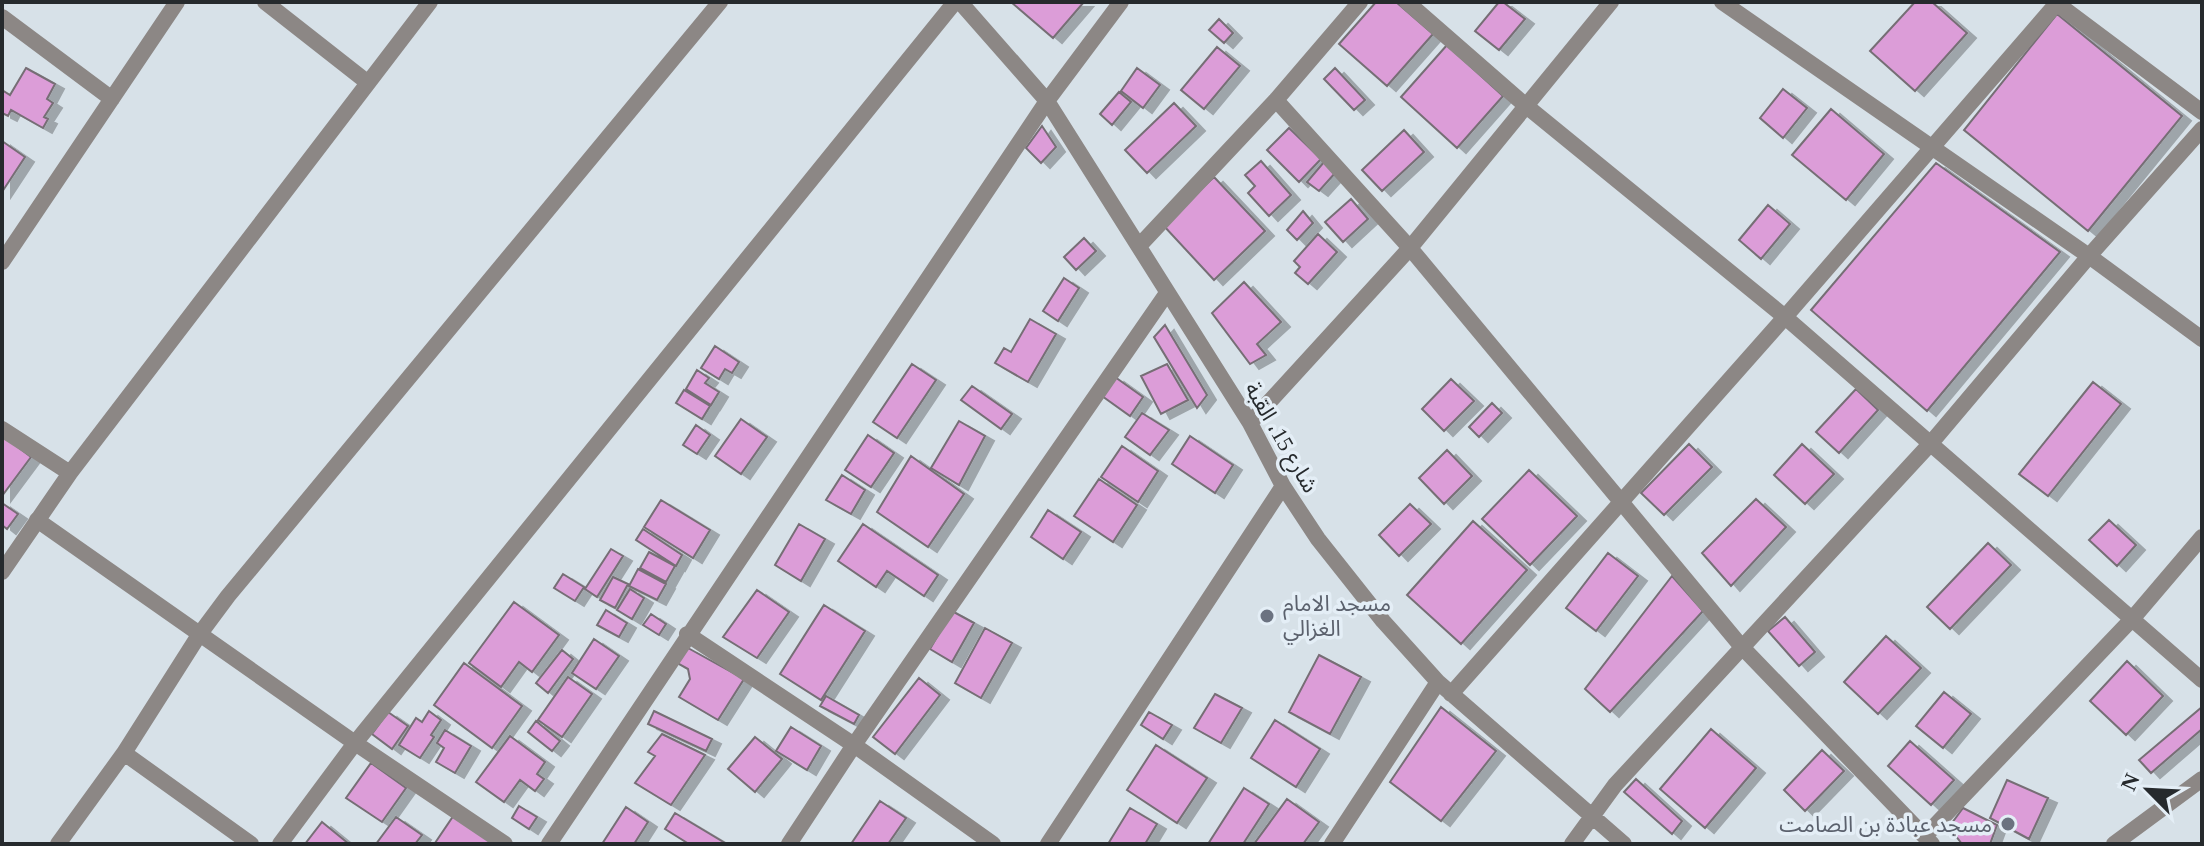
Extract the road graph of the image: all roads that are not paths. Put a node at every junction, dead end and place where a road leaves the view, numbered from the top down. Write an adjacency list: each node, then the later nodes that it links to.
1 (177, 2): 14 (street)
2 (265, 2): 13 (street)
3 (430, 2): 13 (street)
4 (720, 2): 40 (street)
5 (958, 2): 16 (street, شارع 15، القبة); 45 (street)
6 (1121, 2): 16 (street)
7 (1360, 2): 15 (street)
8 (1407, 2): 17 (street)
9 (1611, 2): 17 (street)
10 (1722, 2): 20 (street)
11 (2056, 2): 18 (street); 20 (street)
12 (2, 17): 14 (street)
13 (367, 82): 32 (street)
14 (112, 99): 21 (street)
15 (1276, 100): 22 (street); 23 (street)
16 (1047, 101): 22 (street, شارع 15، القبة); 39 (street)
17 (1525, 105): 23 (street); 27 (street)
18 (2202, 112)
19 (2202, 129): 24 (street)
20 (1933, 147): 24 (street); 27 (street)
21 (7, 244): 25 (street)
22 (1139, 246): 26 (street, شارع 15، القبة)
23 (1410, 248): 29 (street); 34 (street)
24 (2089, 256): 28 (street); 31 (street)
25 (2, 262)
26 (1167, 293): 29 (street, شارع 15، القبة); 46 (street)
27 (1785, 317): 31 (street); 34 (street)
28 (2202, 339)
29 (1250, 423): 33 (street, شارع 15، القبة)
30 (2, 429): 32 (street)
31 (1931, 443): 38 (street); 41 (street)
32 (70, 473): 35 (street)
33 (1283, 486): 43 (street, شارع 15، القبة); 58 (street)
34 (1623, 501): 41 (street); 44 (street)
35 (37, 520): 37 (street); 40 (street)
36 (2202, 537): 38 (street)
37 (2, 572)
38 (2133, 618): 42 (street); 50 (street)
39 (687, 634): 46 (street); 55 (street)
40 (199, 635): 45 (street); 47 (street)
41 (1741, 646): 49 (street); 50 (street)
42 (2202, 680)
43 (1438, 682): 44 (street, شارع 15، القبة); 59 (street)
44 (1451, 694): 49 (street, شارع 15، القبة)
45 (355, 743): 53 (street); 54 (street)
46 (854, 745): 56 (street); 57 (street)
47 (124, 753): 51 (street); 52 (street)
48 (2202, 779): 62 (street)
49 (1591, 816): 60 (street); 61 (street, شارع 15، القبة)
50 (1928, 840)
51 (58, 844)
52 (251, 844)
53 (280, 844)
54 (505, 844)
55 (549, 844)
56 (789, 844)
57 (993, 844)
58 (1048, 844)
59 (1332, 844)
60 (1572, 844)
61 (1624, 844)
62 (2114, 844)

